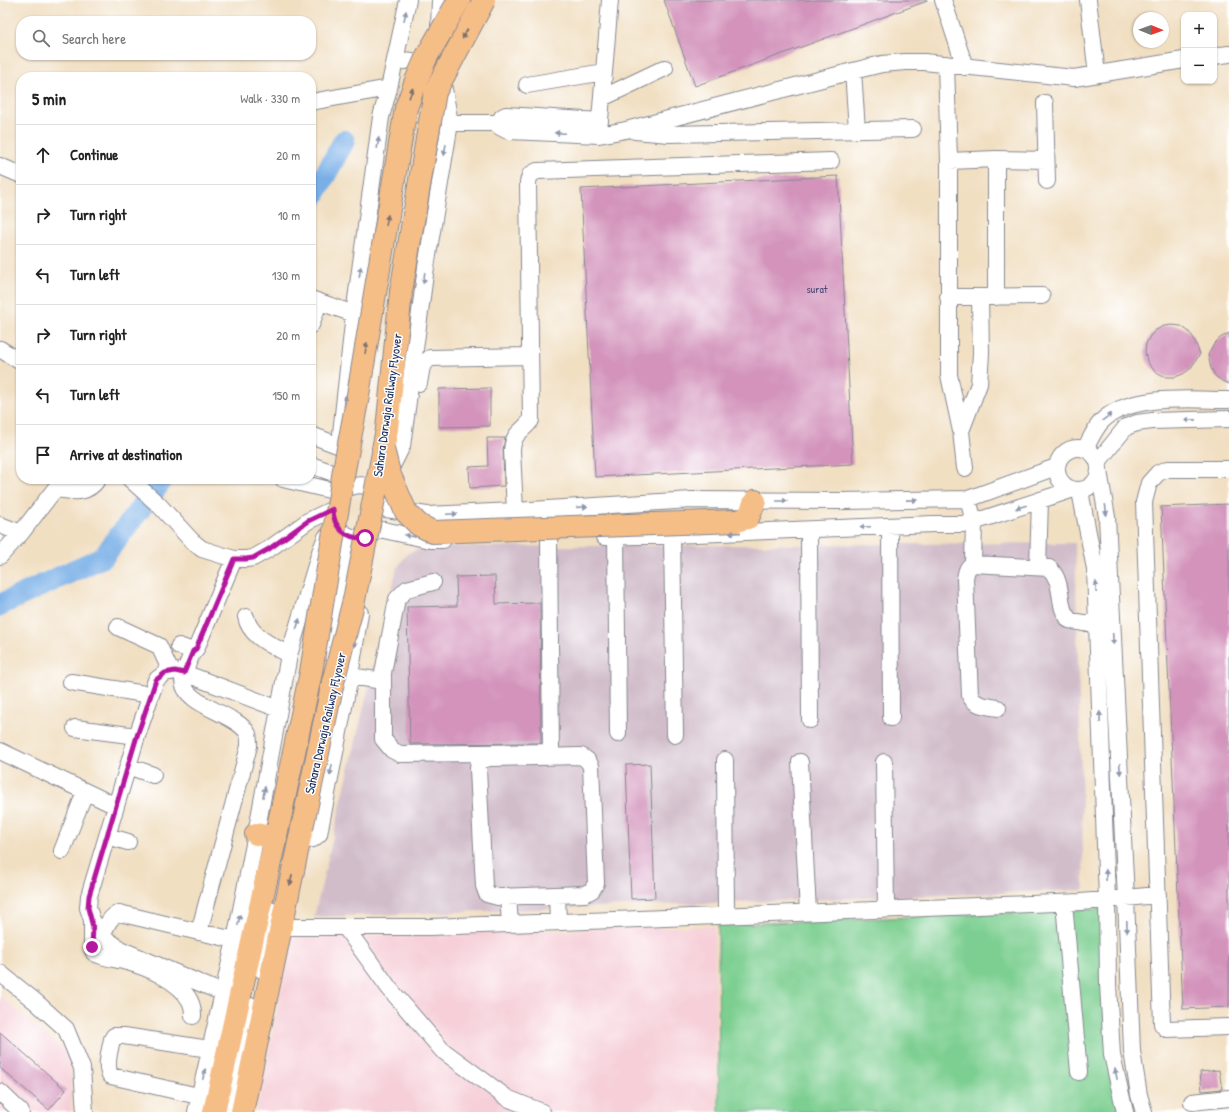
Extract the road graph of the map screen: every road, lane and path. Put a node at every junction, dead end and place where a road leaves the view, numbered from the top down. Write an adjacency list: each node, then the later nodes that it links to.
1 (408, 0): 11 (street, one-way to 1)
2 (440, 0): 18 (street)
3 (459, 0): 111 (highway, Sahara Darwaja Railway Flyover, one-way to 3, bridge)
4 (484, 0): 50 (highway, Sahara Darwaja Railway Flyover, one-way to 50, bridge)
5 (610, 0): 16 (street)
6 (943, 0): 13 (street)
7 (1088, 0): 17 (street)
8 (1229, 54): 9 (street)
9 (1217, 56)
10 (1181, 60): 17 (street)
11 (395, 63): 18 (street); 20 (street)
12 (946, 64): 13 (street); 15 (street); 32 (street)
13 (965, 67): 17 (street)
14 (665, 68): 21 (street)
15 (853, 71): 26 (street); 27 (street)
16 (604, 72): 19 (street); 21 (street)
17 (1097, 74)
18 (443, 84): 24 (street)
19 (527, 85)
20 (389, 88): 22 (street); 41 (street, one-way to 20)
21 (602, 98): 25 (street)
22 (316, 101)
23 (1045, 103): 30 (street)
24 (450, 122): 25 (street); 50 (street, one-way to 50)
25 (599, 128): 26 (street)
26 (626, 130): 27 (street)
27 (857, 130): 28 (street)
28 (913, 130)
29 (996, 159): 30 (street); 32 (street); 36 (street)
30 (1046, 160): 35 (street)
31 (831, 161): 43 (street)
32 (949, 161): 38 (street)
33 (0, 166): 34 (street)
34 (16, 173)
35 (1047, 181)
36 (996, 296): 37 (street); 39 (street)
37 (1042, 296)
38 (948, 297): 39 (street); 47 (street)
39 (980, 297): 47 (street)
40 (316, 301): 41 (street)
41 (354, 314): 49 (street, one-way to 41)
42 (0, 349): 44 (street)
43 (530, 356): 50 (street); 68 (street)
44 (16, 359)
45 (1229, 400): 51 (street, one-way to 45)
46 (1229, 419): 54 (street, one-way to 54)
47 (961, 431): 55 (street)
48 (316, 437): 49 (street)
49 (340, 446): 57 (street)
50 (393, 448): 62 (street); 67 (highway, bridge); 109 (highway, Sahara Darwaja Railway Flyover, bridge)
51 (1085, 449): 53 (street); 54 (street)
52 (316, 466): 57 (street)
53 (1056, 467): 61 (street); 63 (street)
54 (1098, 467): 61 (street); 117 (street, one-way to 117)
55 (965, 468)
56 (1229, 469): 115 (street)
57 (336, 474): 66 (street)
58 (93, 484): 74 (street)
59 (135, 484): 80 (street)
60 (293, 484): 66 (street)
61 (1076, 490): 64 (street); 85 (street, one-way to 61)
62 (378, 493): 66 (street); 67 (street)
63 (968, 499): 65 (street, one-way to 63); 69 (street)
64 (1040, 500): 69 (street, one-way to 69); 82 (street)
65 (755, 501): 67 (highway, bridge); 68 (street, one-way to 65)
66 (336, 505): 76 (street); 80 (street); 87 (street, one-way to 66)
67 (396, 510): 68 (street, one-way to 68); 73 (street)
68 (515, 511)
69 (974, 522): 71 (street); 81 (street)
70 (0, 525): 74 (street)
71 (890, 526): 72 (street, one-way to 72); 95 (street)
72 (809, 530): 75 (street, one-way to 75); 96 (street)
73 (376, 532): 76 (street); 78 (street, one-way to 73); 89 (street, one-way to 89)
74 (21, 533): 79 (street)
75 (672, 535): 77 (street); 99 (street)
76 (349, 536): 126 (street)
77 (616, 536): 78 (street); 98 (street)
78 (549, 538): 90 (street)
79 (0, 556)
80 (234, 559): 88 (street)
81 (973, 564): 82 (street); 93 (street)
82 (1038, 567): 85 (street)
83 (433, 582): 90 (street)
84 (246, 617): 87 (street)
85 (1097, 623): 118 (street, one-way to 85)
86 (118, 627): 88 (street)
87 (289, 655): 94 (street)
88 (177, 672): 92 (street); 94 (street); 128 (street)
89 (350, 676): 90 (street); 109 (street, one-way to 109)
90 (383, 681)
91 (71, 682): 92 (street)
92 (151, 695): 100 (street)
93 (998, 708)
94 (279, 709): 111 (street, one-way to 94)
95 (891, 718)
96 (810, 720)
97 (75, 728): 100 (street)
98 (618, 734)
99 (675, 735)
100 (137, 736): 105 (street)
101 (0, 750): 107 (street)
102 (725, 760): 122 (street)
103 (800, 762): 121 (street)
104 (884, 762): 120 (street)
105 (128, 766): 106 (street); 108 (street)
106 (153, 775)
107 (85, 792): 108 (street); 113 (street)
108 (116, 806): 110 (street)
109 (300, 835): 126 (highway, Sahara Darwaja Railway Flyover, one-way to 126)
110 (107, 836): 112 (street); 123 (street)
111 (266, 836): 130 (street, one-way to 111); 144 (highway, Sahara Darwaja Railway Flyover)
112 (128, 842)
113 (62, 851)
114 (557, 895): 116 (street); 116 (street); 124 (street)
115 (1158, 895): 117 (street); 134 (street)
116 (508, 896): 125 (street)
117 (1126, 898): 118 (street); 150 (street, one-way to 150)
118 (1107, 899): 119 (street); 149 (street, one-way to 118)
119 (1064, 903): 120 (street); 136 (street)
120 (886, 909): 121 (street)
121 (808, 912): 122 (street)
122 (726, 915): 124 (street)
123 (92, 920): 129 (street); 133 (street)
124 (558, 922): 125 (street)
125 (510, 924): 127 (street)
126 (273, 927): 127 (street); 145 (street); 146 (street); 147 (highway, Sahara Darwaja Railway Flyover)
127 (345, 927): 148 (street)
128 (199, 932): 129 (street); 130 (street)
129 (102, 936): 132 (street)
130 (235, 940): 132 (street)
131 (0, 973): 142 (street)
132 (223, 993): 135 (street)
133 (193, 1016)
134 (1229, 1027)
135 (210, 1049): 138 (street, one-way to 135); 138 (street)
136 (1079, 1072)
137 (0, 1092): 141 (street)
138 (198, 1096): 143 (street)
139 (1229, 1098): 140 (street)
140 (1192, 1102)
141 (21, 1112)
142 (85, 1112)
143 (196, 1112)
144 (214, 1112)
145 (220, 1112)
146 (231, 1112)
147 (242, 1112)
148 (542, 1112)
149 (1125, 1112)
150 (1144, 1112)

